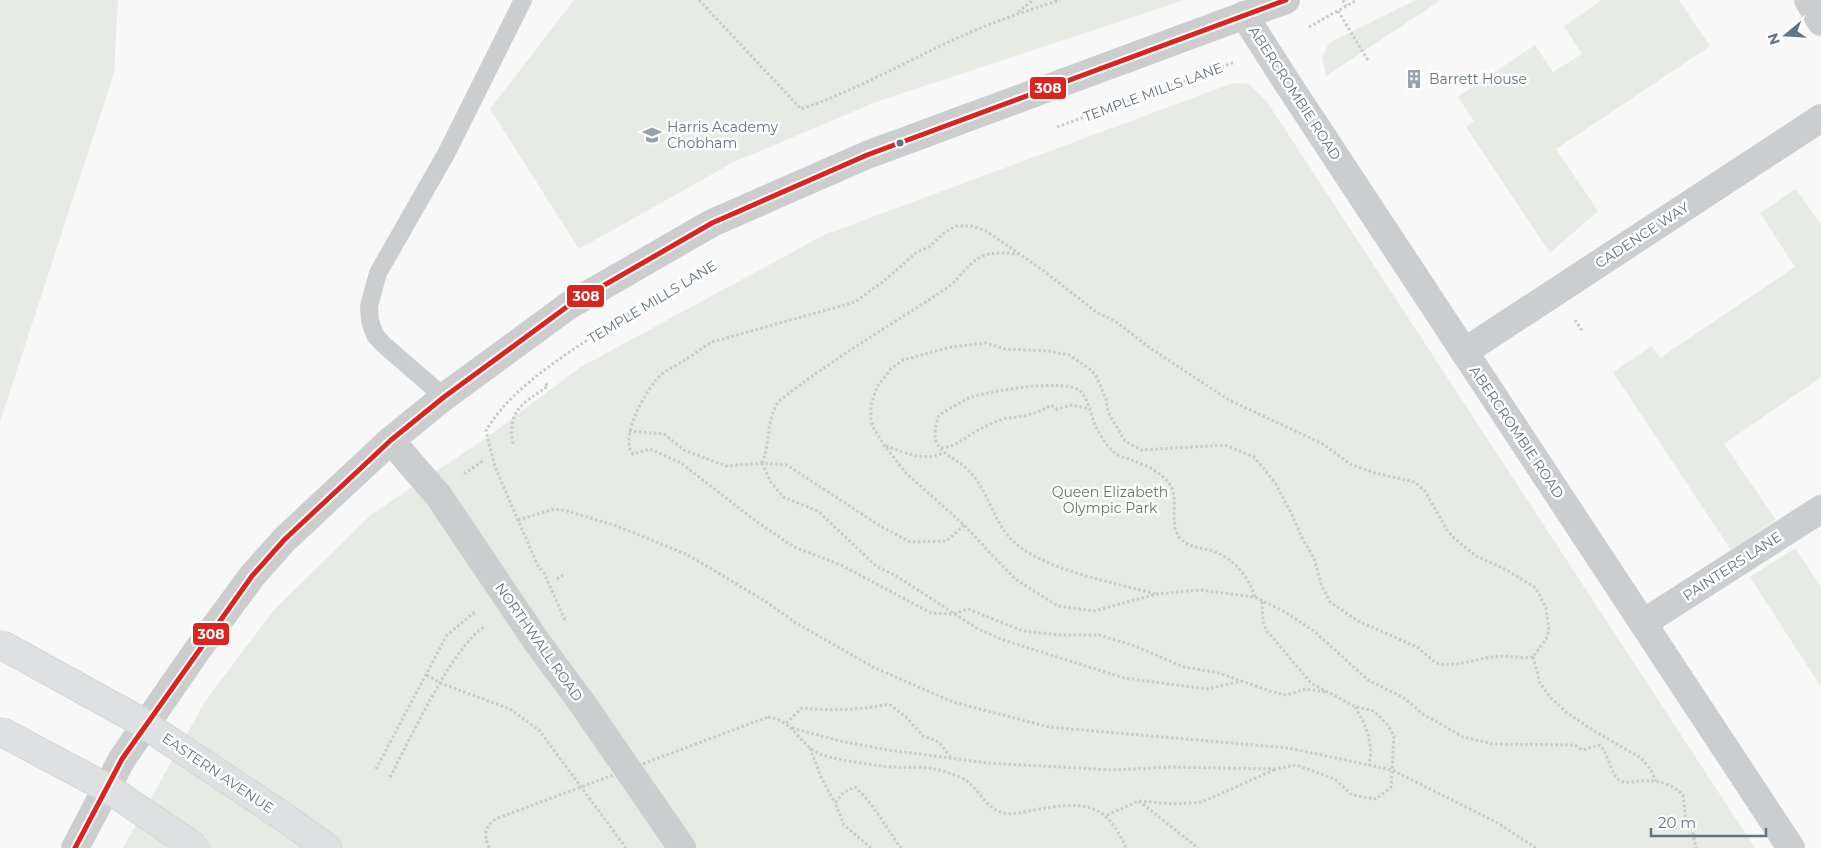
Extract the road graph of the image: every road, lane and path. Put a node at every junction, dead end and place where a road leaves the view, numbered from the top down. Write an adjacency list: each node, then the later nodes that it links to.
1 (523, 0): 25 (lane)
2 (699, 0): 11 (path)
3 (1033, 0): 11 (path)
4 (1060, 0): 11 (path)
5 (1286, 0): 12 (street)
6 (1343, 0): 9 (path)
7 (1357, 0): 9 (path)
8 (1808, 0): 14 (street)
9 (1346, 6): 10 (path)
10 (1338, 11): 13 (path); 16 (path)
11 (1016, 14)
12 (1244, 15): 23 (street, ABERCROMBIE ROAD); 25 (street)
13 (1332, 15)
14 (1821, 22)
15 (1241, 60): 18 (path, TEMPLE MILLS LANE)
16 (1369, 62)
17 (1821, 118): 23 (street, CADENCE WAY)
18 (1057, 127)
19 (1019, 254): 27 (path); 34 (path); 50 (path)
20 (660, 295): 37 (path, TEMPLE MILLS LANE)
21 (1572, 316): 22 (path)
22 (1582, 332)
23 (1464, 352): 47 (street, ABERCROMBIE ROAD)
24 (544, 382): 29 (path)
25 (444, 397): 28 (street)
26 (1090, 409): 31 (path); 31 (path); 43 (path)
27 (629, 431): 34 (path); 45 (path)
28 (391, 440): 70 (street); 75 (street, NORTHWALL ROAD)
29 (513, 444)
30 (884, 445): 32 (path); 38 (path); 50 (path)
31 (941, 448): 32 (path)
32 (943, 453): 42 (path)
33 (484, 460): 35 (path)
34 (762, 463): 38 (path); 45 (path)
35 (456, 479)
36 (1821, 508): 47 (street, PAINTERS LANE)
37 (518, 520): 39 (path); 61 (path)
38 (964, 525): 42 (path)
39 (538, 566)
40 (563, 575): 41 (path)
41 (557, 579)
42 (1157, 594): 43 (path)
43 (1255, 597): 44 (path)
44 (1262, 601): 54 (path); 66 (path)
45 (953, 614): 52 (path); 52 (path)
46 (471, 615): 51 (path)
47 (1643, 623): 82 (street, ABERCROMBIE ROAD)
48 (485, 626): 53 (path)
49 (0, 644): 72 (highway, EASTERN AVENUE, bridge)
50 (1533, 658): 66 (path)
51 (427, 675): 53 (path); 63 (path)
52 (1242, 681): 54 (path)
53 (440, 683): 65 (path); 74 (path)
54 (1325, 692): 55 (path)
55 (1354, 706): 61 (path); 64 (path)
56 (786, 723): 57 (path); 60 (path); 73 (path, bridge)
57 (792, 728): 59 (path); 60 (path)
58 (0, 731): 71 (highway, bridge)
59 (810, 748): 68 (path); 69 (path)
60 (951, 759): 62 (path)
61 (1369, 765): 64 (path)
62 (1275, 769): 64 (path); 67 (path)
63 (376, 770)
64 (1392, 770): 80 (path)
65 (390, 777)
66 (1656, 780): 81 (path)
67 (1139, 801): 69 (path); 79 (path)
68 (835, 803): 76 (path); 77 (path)
69 (1107, 815): 78 (path)
70 (75, 848)
71 (196, 848)
72 (327, 848)
73 (489, 848)
74 (626, 848)
75 (682, 848)
76 (871, 848)
77 (902, 848)
78 (1126, 848)
79 (1198, 848)
80 (1536, 848)
81 (1696, 848)
82 (1791, 848)

